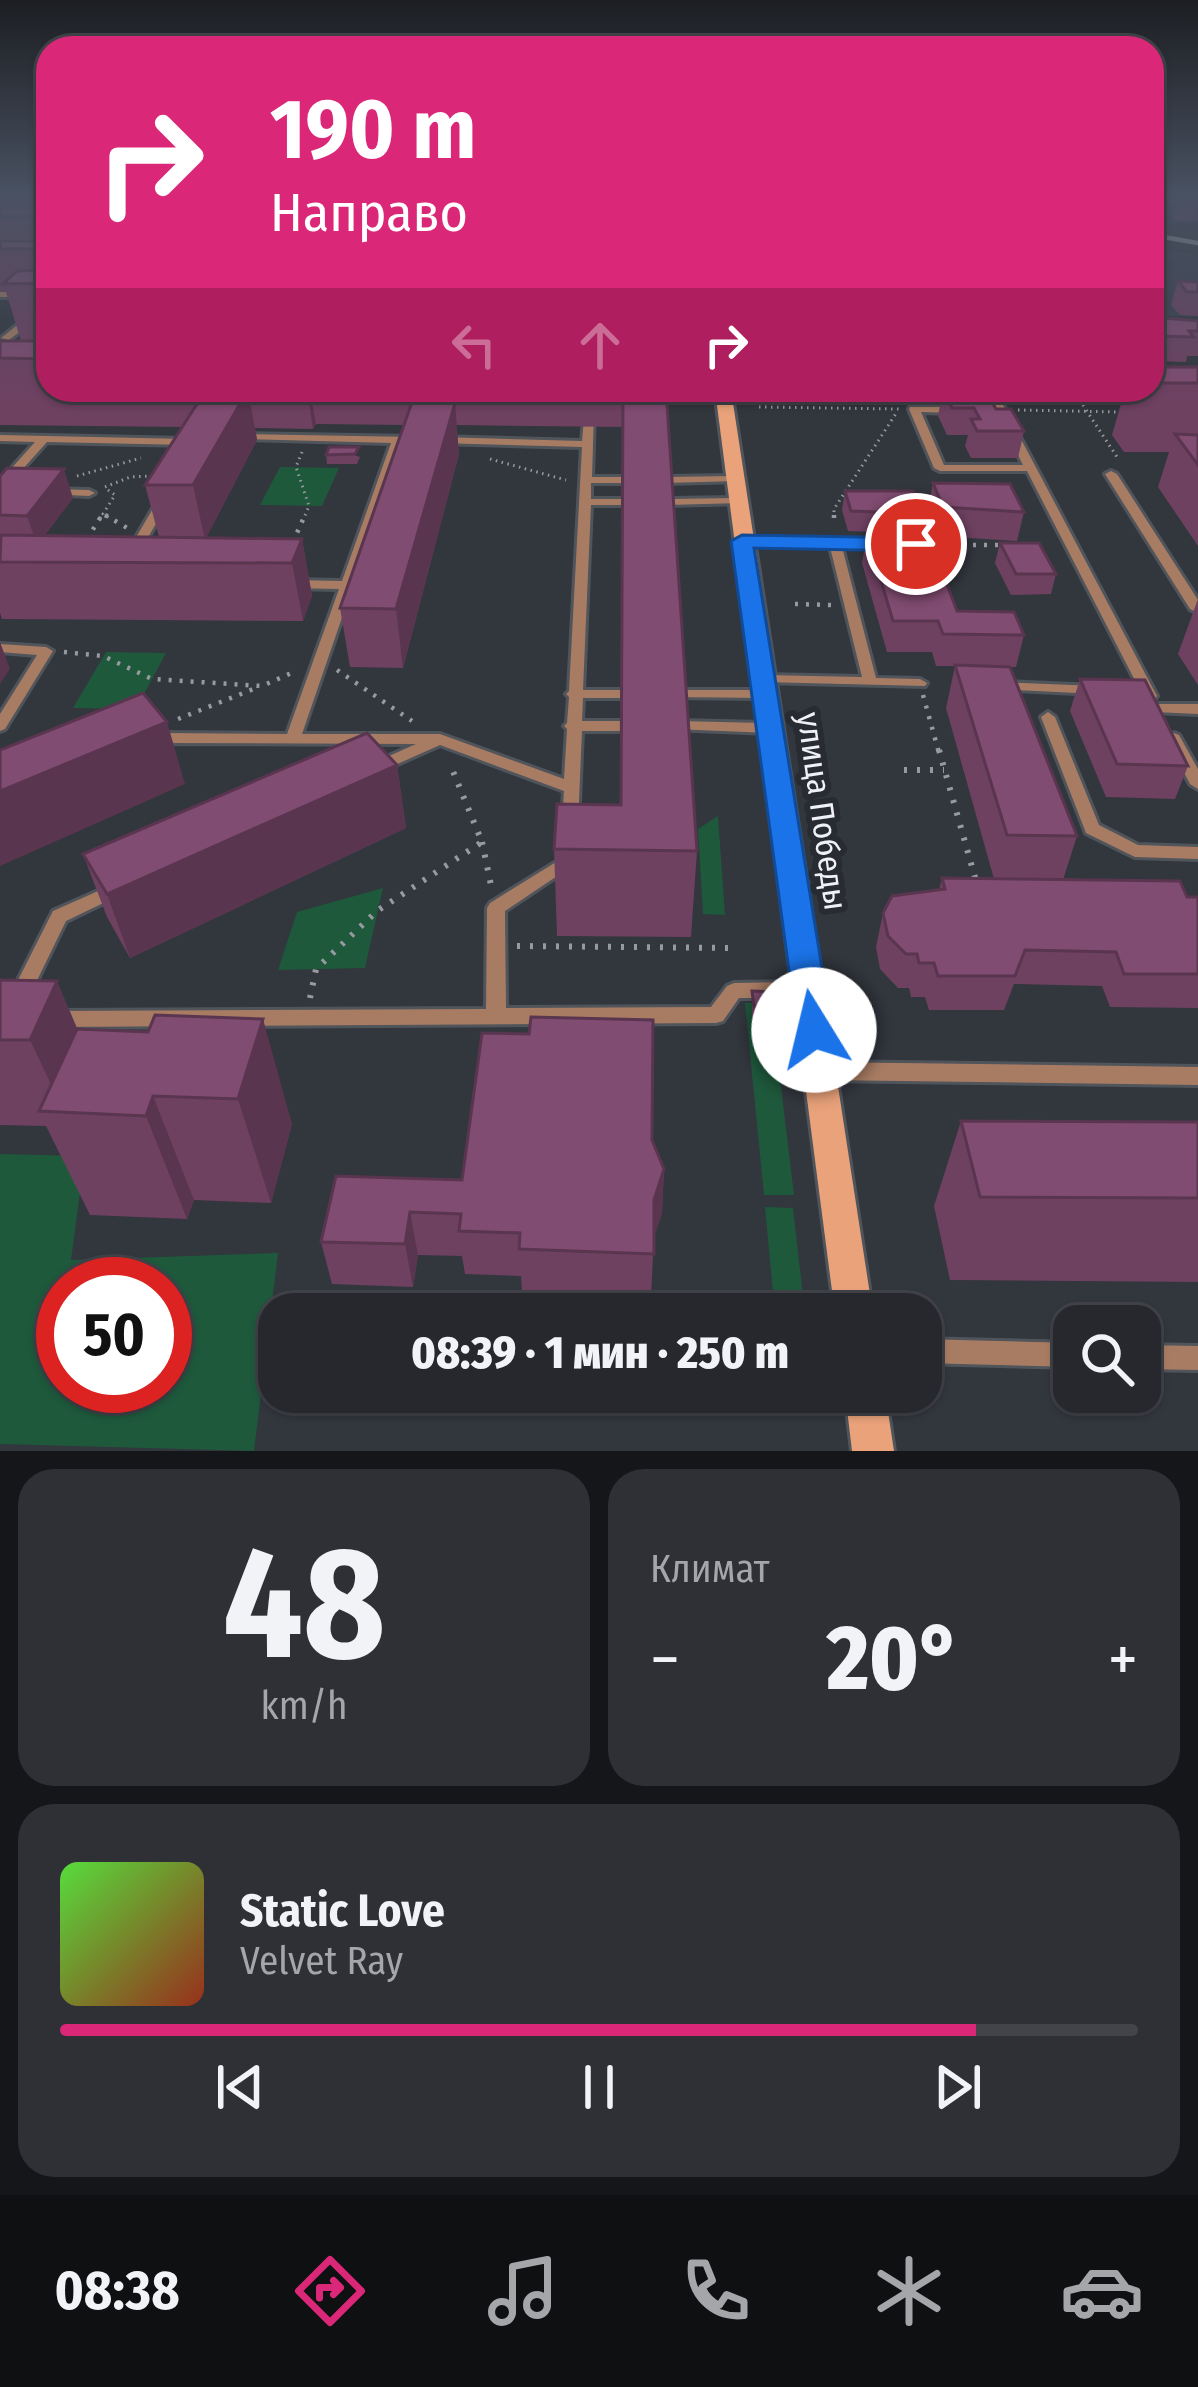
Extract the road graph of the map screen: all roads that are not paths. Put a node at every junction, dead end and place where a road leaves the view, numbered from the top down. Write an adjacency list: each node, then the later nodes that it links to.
1 (0, 294): 2 (lane)
2 (36, 294)
3 (36, 324): 4 (lane)
4 (2, 340)
5 (590, 402): 13 (lane)
6 (725, 402): 22 (main road, улица Победы)
7 (997, 402): 8 (lane)
8 (1001, 410): 15 (lane); 15 (lane)
9 (218, 436): 12 (lane)
10 (0, 439): 11 (lane)
11 (44, 439): 14 (lane); 20 (lane)
12 (398, 439): 13 (lane); 33 (lane)
13 (586, 444): 21 (lane)
14 (189, 458)
15 (1031, 468): 40 (lane)
16 (179, 474): 31 (lane)
17 (1111, 474): 34 (lane)
18 (621, 480): 21 (lane)
19 (665, 480): 22 (lane)
20 (0, 489): 23 (lane)
21 (584, 489): 26 (lane); 41 (lane)
22 (736, 490): 27 (lane); 28 (main road, улица Победы)
23 (22, 491)
24 (45, 492): 25 (lane)
25 (89, 493)
26 (622, 502)
27 (668, 502)
28 (742, 541): 29 (lane); 39 (main road, улица Победы)
29 (836, 543): 30 (lane); 36 (lane)
30 (956, 545)
31 (124, 567)
32 (279, 584): 33 (lane)
33 (348, 585): 52 (lane)
34 (1196, 609)
35 (0, 648): 50 (lane)
36 (871, 681): 37 (lane); 39 (lane)
37 (920, 683)
38 (986, 686): 40 (lane)
39 (764, 687): 43 (lane); 51 (main road, улица Победы)
40 (1148, 692): 44 (lane)
41 (573, 694): 42 (lane); 47 (lane)
42 (620, 694)
43 (677, 694)
44 (1159, 709): 45 (lane); 56 (lane)
45 (1198, 709)
46 (1048, 717): 58 (lane)
47 (572, 726): 48 (lane); 57 (lane)
48 (620, 726)
49 (678, 726): 51 (lane)
50 (0, 727)
51 (768, 728): 60 (main road, улица Победы)
52 (293, 738): 53 (lane); 54 (lane)
53 (440, 739): 55 (lane); 57 (lane)
54 (142, 746)
55 (355, 778)
56 (1198, 784)
57 (572, 788): 61 (lane)
58 (1198, 853)
59 (122, 886): 63 (lane)
60 (808, 990): 61 (lane); 64 (main road, улица Победы)
61 (496, 1015): 62 (lane)
62 (32, 1020)
63 (9, 1021)
64 (821, 1071): 65 (lane); 66 (main road, улица Победы)
65 (1198, 1076)
66 (851, 1293)
67 (942, 1352): 68 (lane)
68 (1053, 1354)
69 (1161, 1357): 70 (lane)
70 (1198, 1358)
71 (868, 1413): 72 (main road)
72 (873, 1451)

